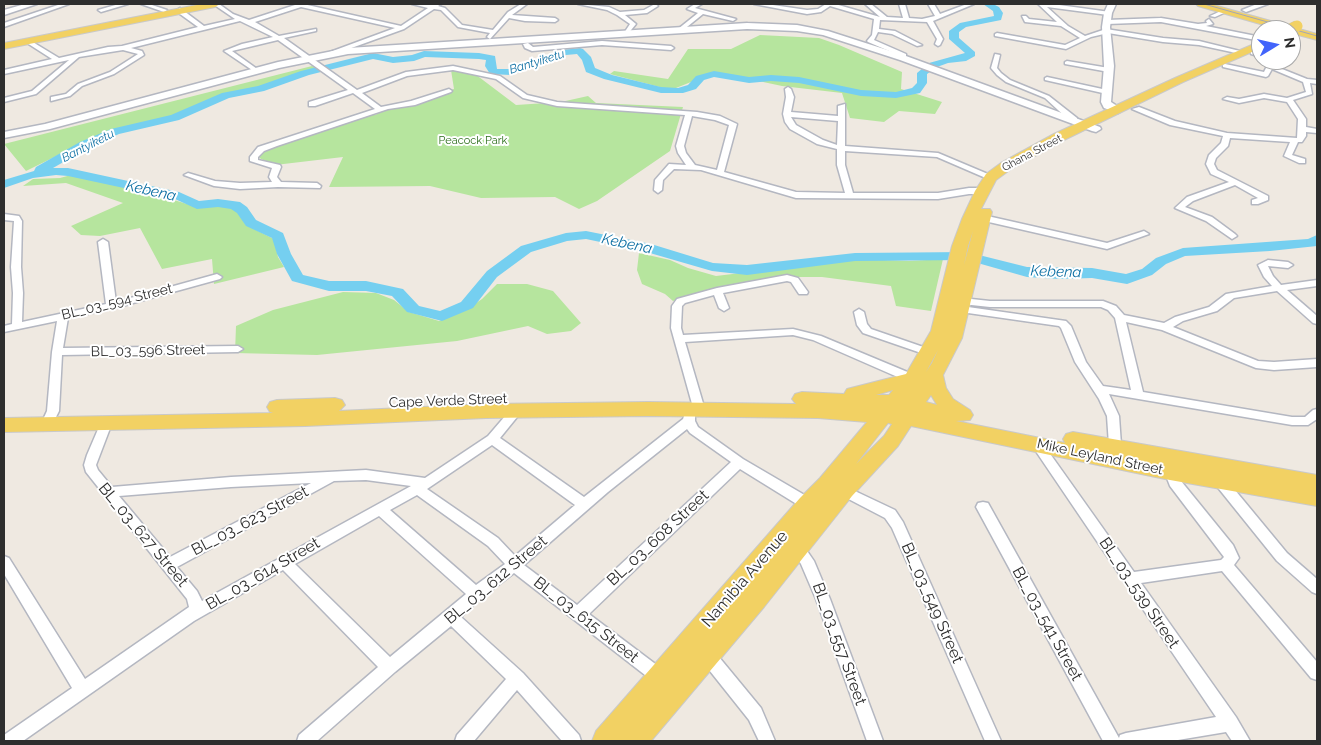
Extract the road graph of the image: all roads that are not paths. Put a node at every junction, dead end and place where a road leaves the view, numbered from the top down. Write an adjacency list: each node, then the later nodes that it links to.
1 (33, 4): 30 (main road)
2 (66, 4): 47 (street)
3 (125, 4): 26 (street)
4 (144, 4): 27 (street)
5 (196, 4): 27 (main road)
6 (215, 4): 28 (main road); 38 (street)
7 (299, 4): 45 (street); 49 (street)
8 (416, 4): 23 (street)
9 (524, 4): 33 (street)
10 (581, 4): 32 (street)
11 (699, 4): 31 (street)
12 (757, 4): 13 (street)
13 (829, 4): 36 (street)
14 (868, 4): 37 (street)
15 (902, 4): 41 (street)
16 (931, 4): 34 (street)
17 (971, 4): 34 (street)
18 (1041, 4): 43 (street); 46 (street)
19 (1193, 4): 25 (main road)
20 (1201, 4): 55 (main road)
21 (1216, 4): 55 (main road)
22 (1264, 4): 29 (main road)
23 (436, 5): 49 (street); 54 (street)
24 (655, 6): 32 (street)
25 (1223, 8): 29 (main road); 44 (main road); 48 (street)
26 (101, 10)
27 (164, 10): 56 (main road)
28 (180, 10): 50 (street); 56 (main road)
29 (1246, 10): 55 (main road)
30 (6, 11)
31 (701, 13): 39 (street); 52 (street)
32 (619, 14): 61 (street)
33 (508, 16): 40 (street); 54 (street)
34 (938, 16): 42 (street)
35 (1024, 17): 46 (street)
36 (877, 18): 37 (street); 53 (street)
37 (885, 18): 41 (street)
38 (240, 19): 45 (street); 50 (street)
39 (733, 19)
40 (555, 20)
41 (907, 20): 42 (street)
42 (928, 20): 64 (street)
43 (1108, 20): 48 (street); 60 (street); 69 (street); 80 (main road)
44 (1250, 20): 55 (main road)
45 (249, 22): 57 (street)
46 (1062, 24): 60 (street)
47 (4, 25)
48 (1198, 26): 58 (street)
49 (402, 28): 70 (street)
50 (204, 29): 67 (street)
51 (314, 30): 57 (street)
52 (680, 30): 61 (main road); 75 (main road)
53 (876, 30): 66 (street); 75 (street)
54 (494, 32): 63 (street)
55 (1304, 32)
56 (46, 35): 62 (main road); 65 (main road)
57 (280, 37): 77 (street); 83 (street)
58 (1251, 37)
59 (996, 38): 60 (street)
60 (1084, 38)
61 (630, 39): 63 (main road); 68 (street); 77 (main road); 90 (main road)
62 (29, 42): 65 (main road); 76 (street)
63 (488, 42): 70 (main road)
64 (938, 44)
65 (4, 45)
66 (919, 45)
67 (122, 48): 74 (street); 96 (street)
68 (671, 48)
69 (1251, 50)
70 (332, 53): 77 (main road)
71 (1251, 53): 79 (main road, Ghana Street)
72 (1251, 53): 106 (main road, Ghana Street)
73 (997, 54): 95 (street)
74 (78, 55): 76 (street); 98 (street)
75 (903, 58): 85 (main road)
76 (58, 60): 84 (street)
77 (314, 62): 83 (main road); 92 (street); 117 (main road)
78 (1067, 63): 80 (street)
79 (1225, 66): 81 (street); 104 (main road, Ghana Street)
80 (1109, 70): 94 (main road)
81 (1267, 70)
82 (1285, 70): 87 (street)
83 (257, 71): 113 (main road)
84 (4, 72)
85 (953, 77): 90 (main road); 101 (main road)
86 (1047, 80): 94 (street)
87 (1306, 80): 88 (street); 99 (street)
88 (1317, 82)
89 (1066, 87): 95 (street)
90 (966, 88): 100 (main road)
91 (788, 89): 108 (street)
92 (354, 90): 102 (street); 105 (street); 107 (street)
93 (449, 91): 105 (street)
94 (1107, 92): 106 (main road)
95 (1047, 97): 110 (street)
96 (54, 99)
97 (1227, 99): 99 (street)
98 (4, 100)
99 (1289, 100): 111 (street)
100 (1001, 101): 101 (main road); 110 (main road)
101 (1024, 103): 110 (main road)
102 (312, 104)
103 (842, 106): 109 (street)
104 (1136, 109): 110 (main road, Ghana Street); 114 (street)
105 (381, 110): 125 (street)
106 (1118, 110): 110 (main road, Ghana Street)
107 (689, 114): 120 (street); 121 (street)
108 (787, 114): 109 (street); 118 (street)
109 (842, 119): 118 (street)
110 (1085, 127): 115 (main road, Ghana Street)
111 (1301, 128): 112 (street); 116 (street)
112 (1317, 131)
113 (4, 135)
114 (1227, 135): 116 (street); 124 (street)
115 (1065, 139): 123 (main road, Ghana Street); 132 (main road, Ghana Street)
116 (1295, 140): 119 (street)
117 (4, 141)
118 (841, 148): 123 (street); 129 (street)
119 (1302, 161)
120 (692, 167): 121 (street); 127 (street)
121 (720, 173): 129 (street)
122 (188, 175): 125 (street)
123 (991, 177): 128 (main road, Ghana Street)
124 (1236, 182): 130 (street); 134 (street)
125 (278, 184): 126 (street)
126 (318, 186)
127 (658, 190)
128 (982, 191): 129 (street); 135 (main road, Ghana Street)
129 (850, 196)
130 (1256, 202)
131 (4, 217): 138 (street)
132 (983, 218): 133 (street); 135 (main road, Ghana Street)
133 (1144, 234)
134 (1232, 236)
135 (970, 239): 140 (main road, Ghana Street)
136 (103, 242): 147 (street)
137 (1288, 265): 143 (street)
138 (16, 267): 139 (street); 153 (street)
139 (4, 270)
140 (963, 273): 146 (main road, Ghana Street); 159 (main road, Ghana Street)
141 (217, 277): 147 (street, BL_03_594 Street)
142 (1316, 283): 143 (street)
143 (1279, 288): 152 (street); 154 (street)
144 (717, 291): 145 (street); 148 (street); 156 (street)
145 (803, 292)
146 (962, 305): 151 (street); 161 (main road, Ghana Street); 163 (street)
147 (111, 306): 150 (street, BL_03_594 Street)
148 (724, 308)
149 (859, 312): 159 (street)
150 (63, 316): 153 (street, BL_03_594 Street); 158 (street)
151 (1120, 317): 154 (street); 164 (street)
152 (1317, 322)
153 (17, 326): 155 (street, BL_03_594 Street)
154 (1165, 327): 160 (street)
155 (4, 329)
156 (679, 339): 162 (street); 167 (street)
157 (238, 349): 158 (street, BL_03_596 Street)
158 (58, 352): 172 (street)
159 (928, 352): 162 (main road, Ghana Street)
160 (1317, 363)
161 (934, 376): 168 (main road, Ghana Street); 174 (main road)
162 (913, 379): 165 (main road); 168 (main road, Ghana Street)
163 (1099, 389): 164 (street); 180 (street)
164 (1138, 394): 171 (street)
165 (834, 406): 167 (main road, Cape Verde Street); 168 (main road, Cape Verde Street); 177 (main road)
166 (362, 410): 167 (main road, Cape Verde Street); 169 (main road, Cape Verde Street); 172 (main road, Cape Verde Street); 173 (main road, Cape Verde Street)
167 (694, 410): 169 (main road, Cape Verde Street); 181 (street); 189 (street, BL_03_612 Street)
168 (899, 410): 174 (main road, Mike Leyland Street); 177 (main road, Namibia Avenue); 178 (main road, Namibia Avenue)
169 (516, 411): 176 (street, BL_03_614 Street)
170 (4, 412): 172 (main road, Cape Verde Street)
171 (1317, 413)
172 (50, 418): 173 (main road, Cape Verde Street); 175 (main road, Cape Verde Street)
173 (106, 423): 187 (street, BL_03_627 Street)
174 (961, 423): 178 (main road); 179 (main road, Mike Leyland Street); 180 (main road, Mike Leyland Street)
175 (4, 424)
176 (492, 439): 185 (street, BL_03_614 Street); 189 (street)
177 (864, 439): 186 (main road, Namibia Avenue)
178 (891, 441): 186 (main road, Namibia Avenue)
179 (1037, 444): 182 (main road, Mike Leyland Street); 199 (street, BL_03_539 Street)
180 (1115, 445): 182 (main road, Mike Leyland Street)
181 (739, 462): 190 (street); 202 (street, BL_03_608 Street)
182 (1168, 464): 184 (main road, Mike Leyland Street); 188 (main road, Mike Leyland Street); 198 (street)
183 (333, 477): 185 (street); 187 (street); 196 (street, BL_03_623 Street)
184 (1220, 481): 188 (main road, Mike Leyland Street); 200 (street)
185 (423, 486): 192 (street, BL_03_614 Street); 197 (street, BL_03_615 Street)
186 (836, 487): 190 (main road, Namibia Avenue); 193 (main road, Namibia Avenue); 220 (street, BL_03_549 Street)
187 (110, 492): 196 (street, BL_03_627 Street)
188 (1313, 492)
189 (584, 504): 197 (street, BL_03_612 Street)
190 (808, 504): 208 (main road, Namibia Avenue)
191 (983, 507): 221 (street, BL_03_541 Street)
192 (380, 509): 195 (street, BL_03_614 Street); 201 (street)
193 (798, 549): 205 (main road, Namibia Avenue); 219 (street, BL_03_557 Street)
194 (4, 562): 210 (street)
195 (284, 562): 203 (street, BL_03_614 Street); 206 (street)
196 (168, 565): 203 (street, BL_03_627 Street)
197 (514, 565): 201 (street, BL_03_612 Street); 202 (street, BL_03_615 Street)
198 (1226, 565): 199 (street); 207 (street)
199 (1130, 579): 211 (street, BL_03_539 Street)
200 (1317, 588)
201 (476, 594): 204 (street, BL_03_612 Street)
202 (578, 614): 208 (street, BL_03_615 Street)
203 (189, 616): 210 (street, BL_03_614 Street)
204 (451, 618): 206 (street, BL_03_612 Street); 209 (street)
205 (708, 656): 217 (main road, Namibia Avenue); 218 (street)
206 (389, 667): 213 (street, BL_03_612 Street)
207 (1317, 673)
208 (660, 677): 216 (main road, Namibia Avenue)
209 (516, 678): 214 (street); 215 (street)
210 (83, 691): 212 (street, BL_03_614 Street)
211 (1230, 723): 222 (street); 223 (street, BL_03_539 Street)
212 (9, 741)
213 (305, 741)
214 (463, 741)
215 (573, 741)
216 (606, 741)
217 (633, 741)
218 (767, 741)
219 (875, 741)
220 (993, 741)
221 (1112, 741)
222 (1126, 741)
223 (1242, 741)

